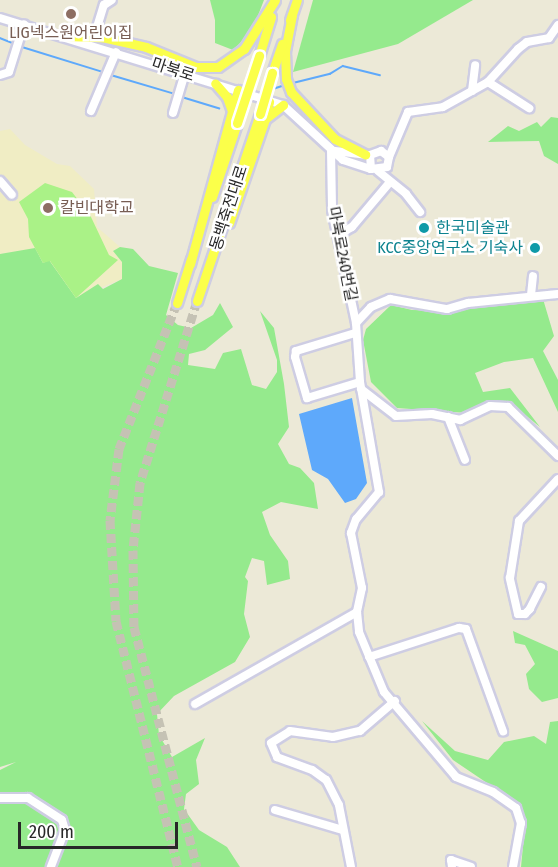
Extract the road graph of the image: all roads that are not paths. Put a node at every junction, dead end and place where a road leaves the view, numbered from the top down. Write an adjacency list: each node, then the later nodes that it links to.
1 (112, 0): 9 (street)
2 (275, 0): 9 (main road); 34 (main road, 동백죽전대로, bridge)
3 (297, 0): 4 (main road)
4 (292, 15): 24 (main road, bridge); 26 (main road)
5 (0, 18): 6 (street, 마북로)
6 (24, 24): 8 (street, 마북로); 13 (street)
7 (558, 25): 14 (street)
8 (66, 36): 9 (main road); 10 (street, 마북로)
9 (94, 37)
10 (116, 52): 12 (street, 마북로); 21 (street)
11 (476, 65): 17 (street)
12 (185, 73): 15 (street, 마북로); 23 (street)
13 (0, 75)
14 (488, 82): 17 (street); 20 (street)
15 (215, 83): 16 (street, 마북로); 22 (main road)
16 (238, 90): 18 (street, 마북로); 22 (main road)
17 (472, 91): 27 (street)
18 (269, 102): 19 (street, 마북로); 24 (main road)
19 (283, 105): 24 (main road); 25 (street)
20 (528, 108)
21 (91, 111)
22 (232, 111): 34 (main road)
23 (173, 113)
24 (262, 117): 38 (main road, 동백죽전대로)
25 (331, 150): 26 (street); 28 (street); 33 (street, 마북로240번길)
26 (368, 154): 27 (street); 28 (street)
27 (389, 157): 28 (street)
28 (375, 170): 30 (street)
29 (0, 181): 31 (street)
30 (390, 182): 32 (street); 33 (street)
31 (12, 195)
32 (420, 212)
33 (338, 235): 40 (street, 마북로240번길)
34 (190, 264): 39 (main road, 동백죽전대로)
35 (533, 276): 37 (street)
36 (558, 294): 37 (street)
37 (531, 295): 40 (street)
38 (196, 301)
39 (177, 303)
40 (356, 323): 41 (street, 마북로240번길)
41 (355, 333): 42 (street, 마북로240번길); 42 (street)
42 (360, 386): 43 (street); 48 (street, 마북로240번길)
43 (447, 417): 44 (street); 45 (street)
44 (558, 456)
45 (465, 460)
46 (558, 479): 47 (street)
47 (541, 587)
48 (357, 612): 49 (street, 마북로240번길); 51 (street)
49 (369, 657): 50 (street, 마북로240번길); 52 (street)
50 (395, 701): 55 (street); 60 (street, 마북로240번길)
51 (195, 704)
52 (503, 730)
53 (0, 798): 56 (street)
54 (274, 810): 55 (street)
55 (344, 830): 57 (street)
56 (51, 867)
57 (351, 867)
58 (452, 867): 59 (street)
59 (471, 867)
60 (513, 867)

